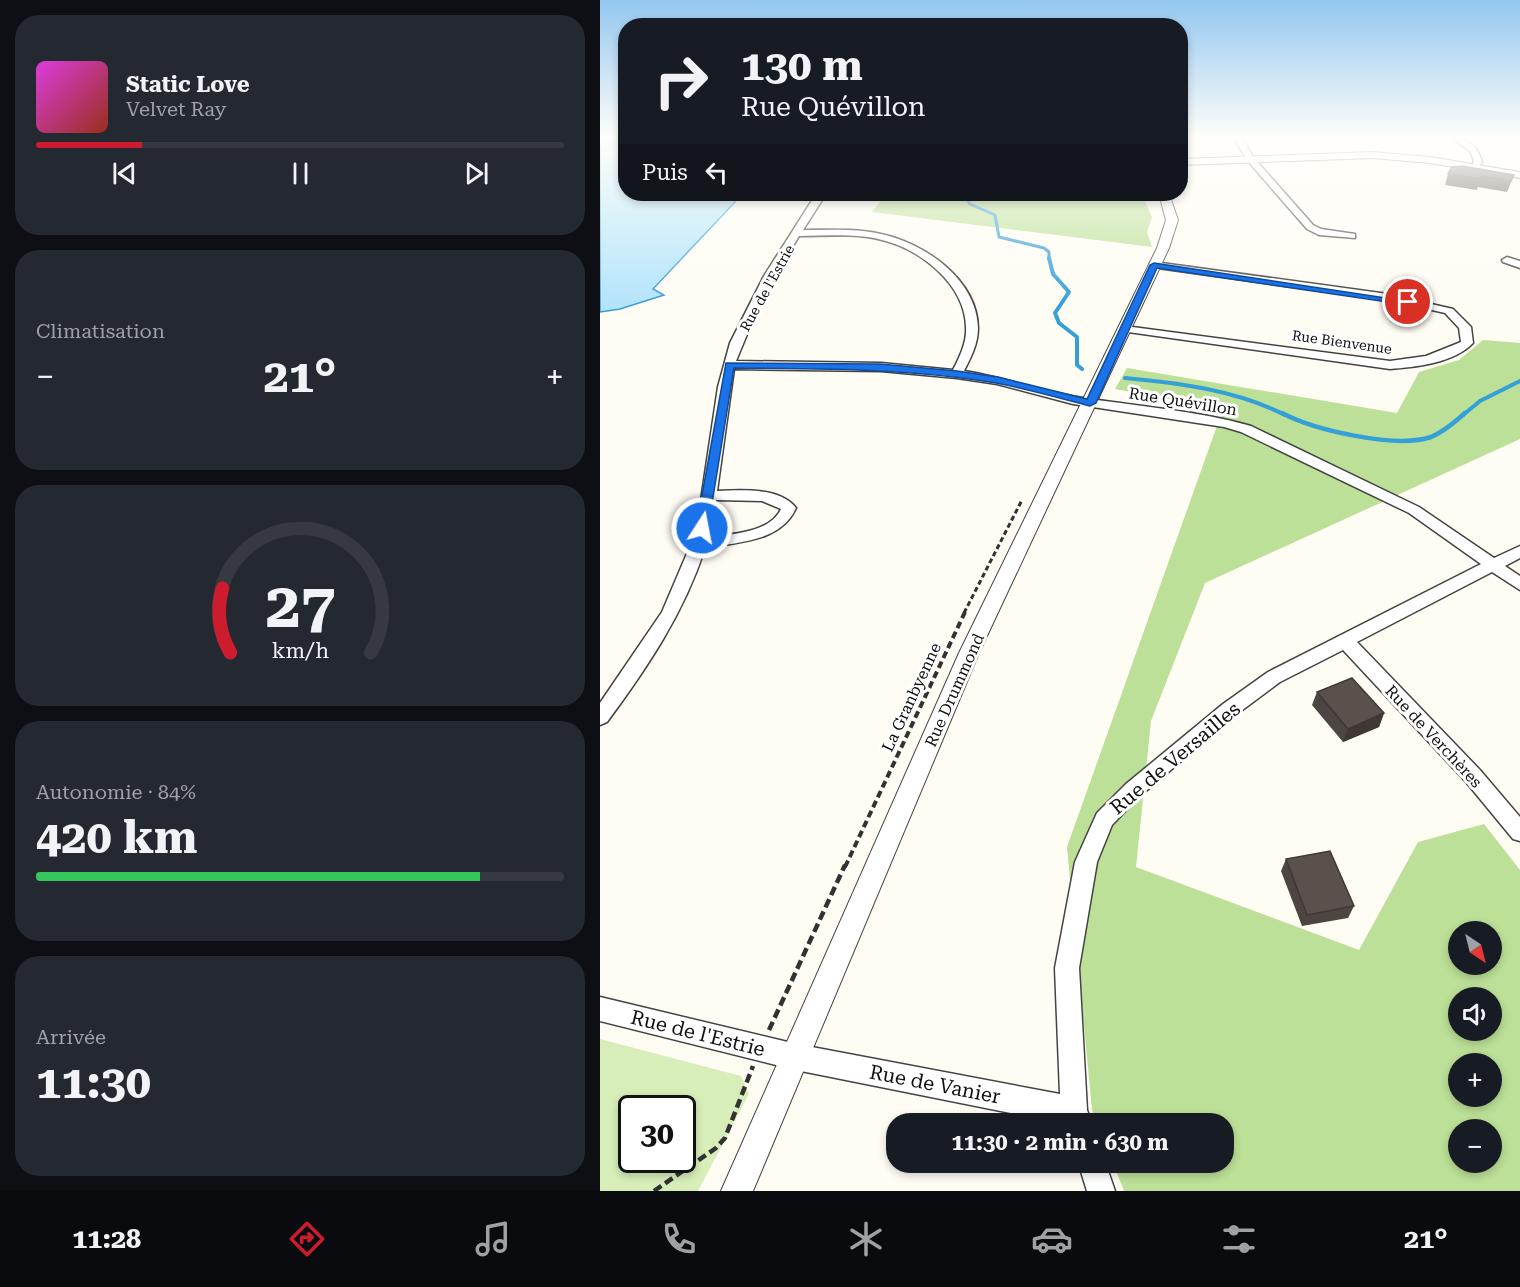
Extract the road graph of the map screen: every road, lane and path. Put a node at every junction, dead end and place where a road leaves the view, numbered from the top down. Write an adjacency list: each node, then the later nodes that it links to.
1 (1282, 194): 5 (street)
2 (818, 201): 4 (street, Rue de l'Estrie)
3 (1166, 201): 7 (street, Rue Drummond)
4 (797, 233): 10 (street, Rue de l'Estrie); 11 (street)
5 (1352, 236)
6 (1507, 260): 8 (street)
7 (1154, 265): 9 (street, Rue Drummond); 9 (street, Rue Bienvenue)
8 (1520, 265)
9 (1125, 329): 12 (street, Rue Drummond)
10 (729, 365): 11 (street, Rue Quévillon); 14 (street, Rue de l'Estrie)
11 (957, 374): 12 (street, Rue Quévillon)
12 (1090, 403): 17 (street, Rue Quévillon); 24 (street, Rue Drummond)
13 (1026, 493): 23 (path, La Granbyenne)
14 (708, 495): 15 (street, Rue de l'Estrie); 15 (street)
15 (699, 544): 20 (street, Rue de l'Estrie)
16 (1520, 551): 17 (street, Rue de Versailles)
17 (1492, 565): 18 (street, Rue Quévillon); 19 (street, Rue de Versailles)
18 (1520, 584)
19 (1346, 642): 21 (street, Rue de Verchères); 26 (street, Rue de Versailles)
20 (600, 717)
21 (1520, 832)
22 (600, 1009): 23 (street, Rue de l'Estrie)
23 (760, 1048): 24 (street, Rue de l'Estrie); 28 (path, La Granbyenne)
24 (796, 1057): 25 (street, Rue de Vanier); 29 (street, Rue Drummond)
25 (1057, 1113)
26 (1076, 1113)
27 (1095, 1173): 30 (street)
28 (654, 1191)
29 (737, 1191)
30 (1101, 1191)

